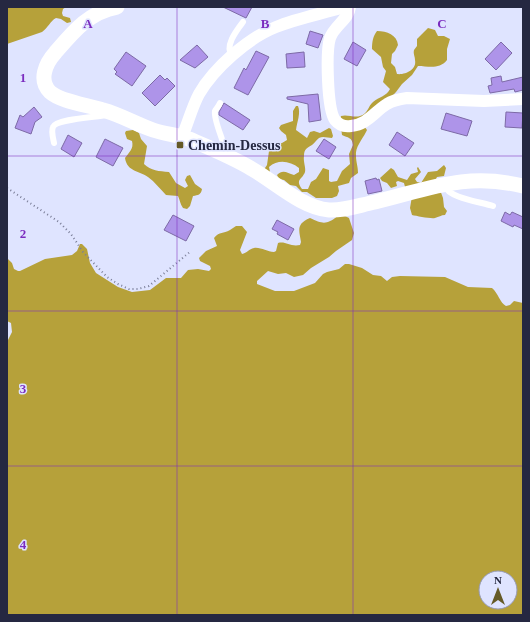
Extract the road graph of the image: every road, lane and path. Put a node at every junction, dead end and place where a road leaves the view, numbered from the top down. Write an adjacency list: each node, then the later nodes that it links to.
1 (117, 7): 8 (street)
2 (344, 7): 5 (street)
3 (350, 7): 6 (street)
4 (243, 22): 5 (lane)
5 (232, 56): 9 (street)
6 (523, 99)
7 (220, 103): 11 (lane)
8 (110, 112): 9 (street); 10 (lane)
9 (182, 137): 11 (street)
10 (54, 143)
11 (226, 156): 12 (street)
12 (444, 184): 13 (street); 15 (lane)
13 (523, 186)
14 (7, 188): 16 (path)
15 (493, 206)
16 (191, 251)

